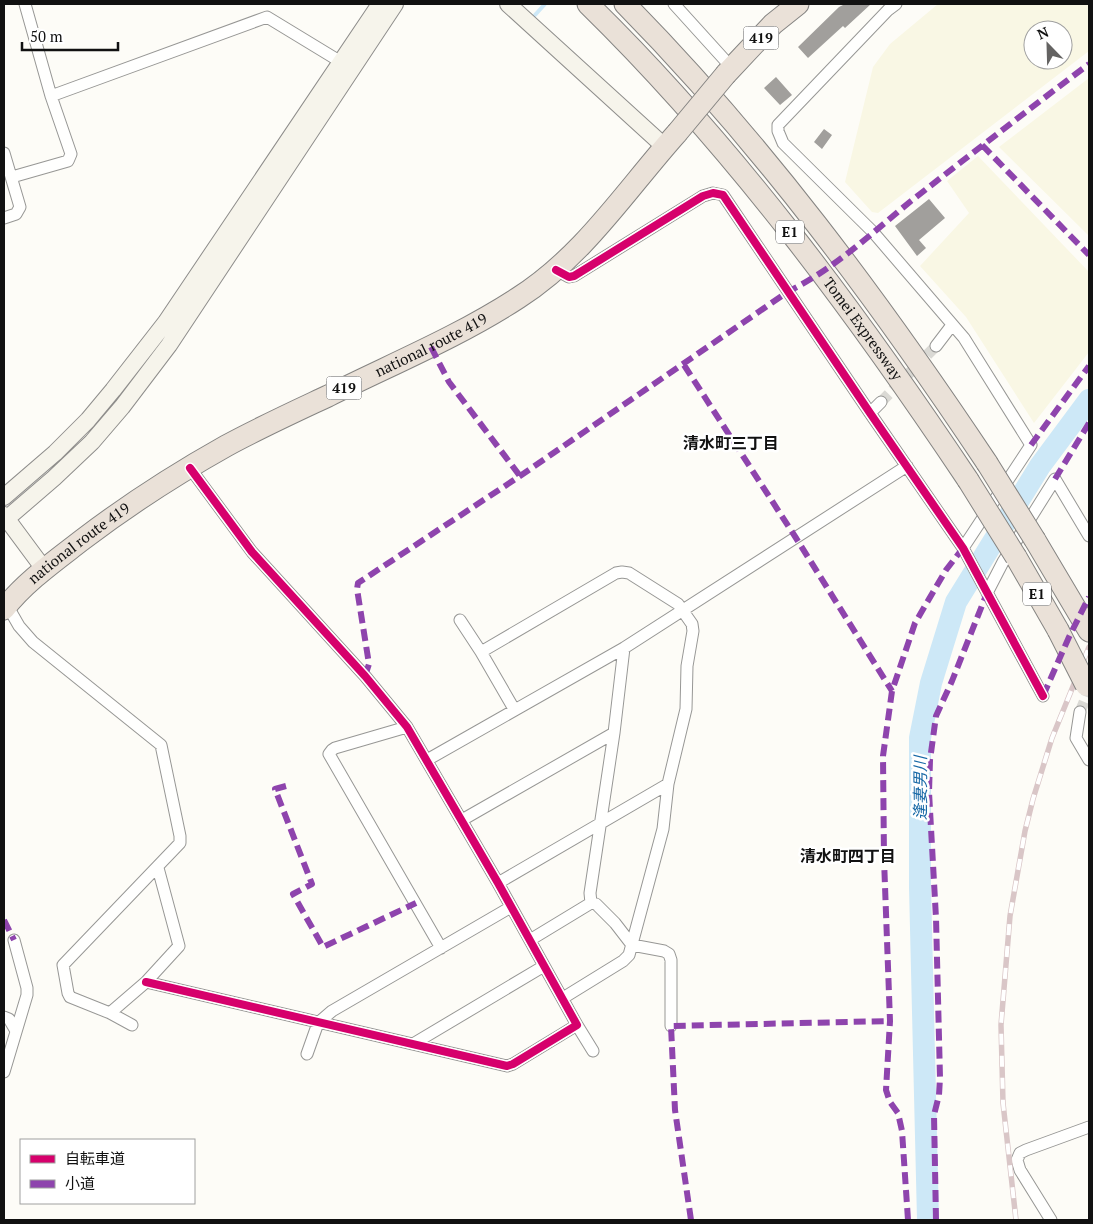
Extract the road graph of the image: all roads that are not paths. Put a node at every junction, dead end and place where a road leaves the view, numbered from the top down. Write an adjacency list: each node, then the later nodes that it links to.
1 (25, 4): 12 (street)
2 (380, 4): 10 (street)
3 (395, 4): 25 (street)
4 (508, 4): 13 (street)
5 (588, 4): 36 (highway, Tomei Expressway / E1, bridge)
6 (625, 4): 33 (highway, Tomei Expressway / E1, bridge)
7 (674, 4): 11 (street)
8 (798, 4): 11 (highway, national route 419 / 419)
9 (896, 4): 18 (street)
10 (341, 62): 12 (street); 24 (street)
11 (729, 71): 13 (highway, national route 419 / 419, bridge)
12 (52, 96): 15 (street)
13 (671, 140): 17 (highway, national route 419 / 419)
14 (4, 152): 15 (street)
15 (12, 177): 16 (street)
16 (4, 218)
17 (556, 270): 21 (street); 23 (highway, national route 419 / 419)
18 (952, 324): 19 (street); 27 (street)
19 (936, 346)
20 (881, 402): 21 (street)
21 (870, 414): 22 (street)
22 (907, 466): 27 (street); 31 (street)
23 (190, 468): 28 (highway, national route 419 / 419); 40 (street)
24 (4, 497)
25 (5, 518): 28 (street)
26 (1089, 536): 29 (street)
27 (964, 550): 29 (street)
28 (44, 570): 30 (highway, national route 419 / 419)
29 (985, 590): 37 (street)
30 (5, 607): 47 (street)
31 (684, 611): 34 (street); 35 (street); 44 (street)
32 (460, 620): 35 (street)
33 (1089, 631)
34 (624, 648): 38 (street); 41 (street)
35 (481, 652): 38 (street)
36 (1088, 687)
37 (1043, 696)
38 (514, 710): 42 (street)
39 (1080, 712): 43 (street)
40 (407, 727): 42 (street); 54 (street)
41 (614, 734): 45 (street); 46 (street)
42 (427, 760): 45 (street)
43 (1089, 760)
44 (668, 784): 46 (street); 53 (street)
45 (462, 820): 48 (street)
46 (600, 824): 48 (street); 49 (street)
47 (158, 868): 56 (street); 58 (street)
48 (498, 883): 50 (street)
49 (592, 903): 52 (street); 53 (street)
50 (511, 907): 52 (street); 54 (street)
51 (14, 940): 64 (street)
52 (530, 940): 55 (street)
53 (632, 945): 57 (street); 63 (street)
54 (441, 948): 60 (street)
55 (544, 966): 57 (street); 65 (street)
56 (146, 982): 58 (street); 60 (street)
57 (563, 998): 62 (street)
58 (110, 1013): 61 (street)
59 (4, 1018): 64 (street)
60 (318, 1022): 65 (street); 67 (street)
61 (132, 1025)
62 (577, 1025): 65 (street); 66 (street)
63 (671, 1026)
64 (16, 1030): 68 (street)
65 (413, 1044)
66 (593, 1051)
67 (307, 1054)
68 (4, 1072)
69 (1089, 1127): 70 (street)
70 (1051, 1220)

